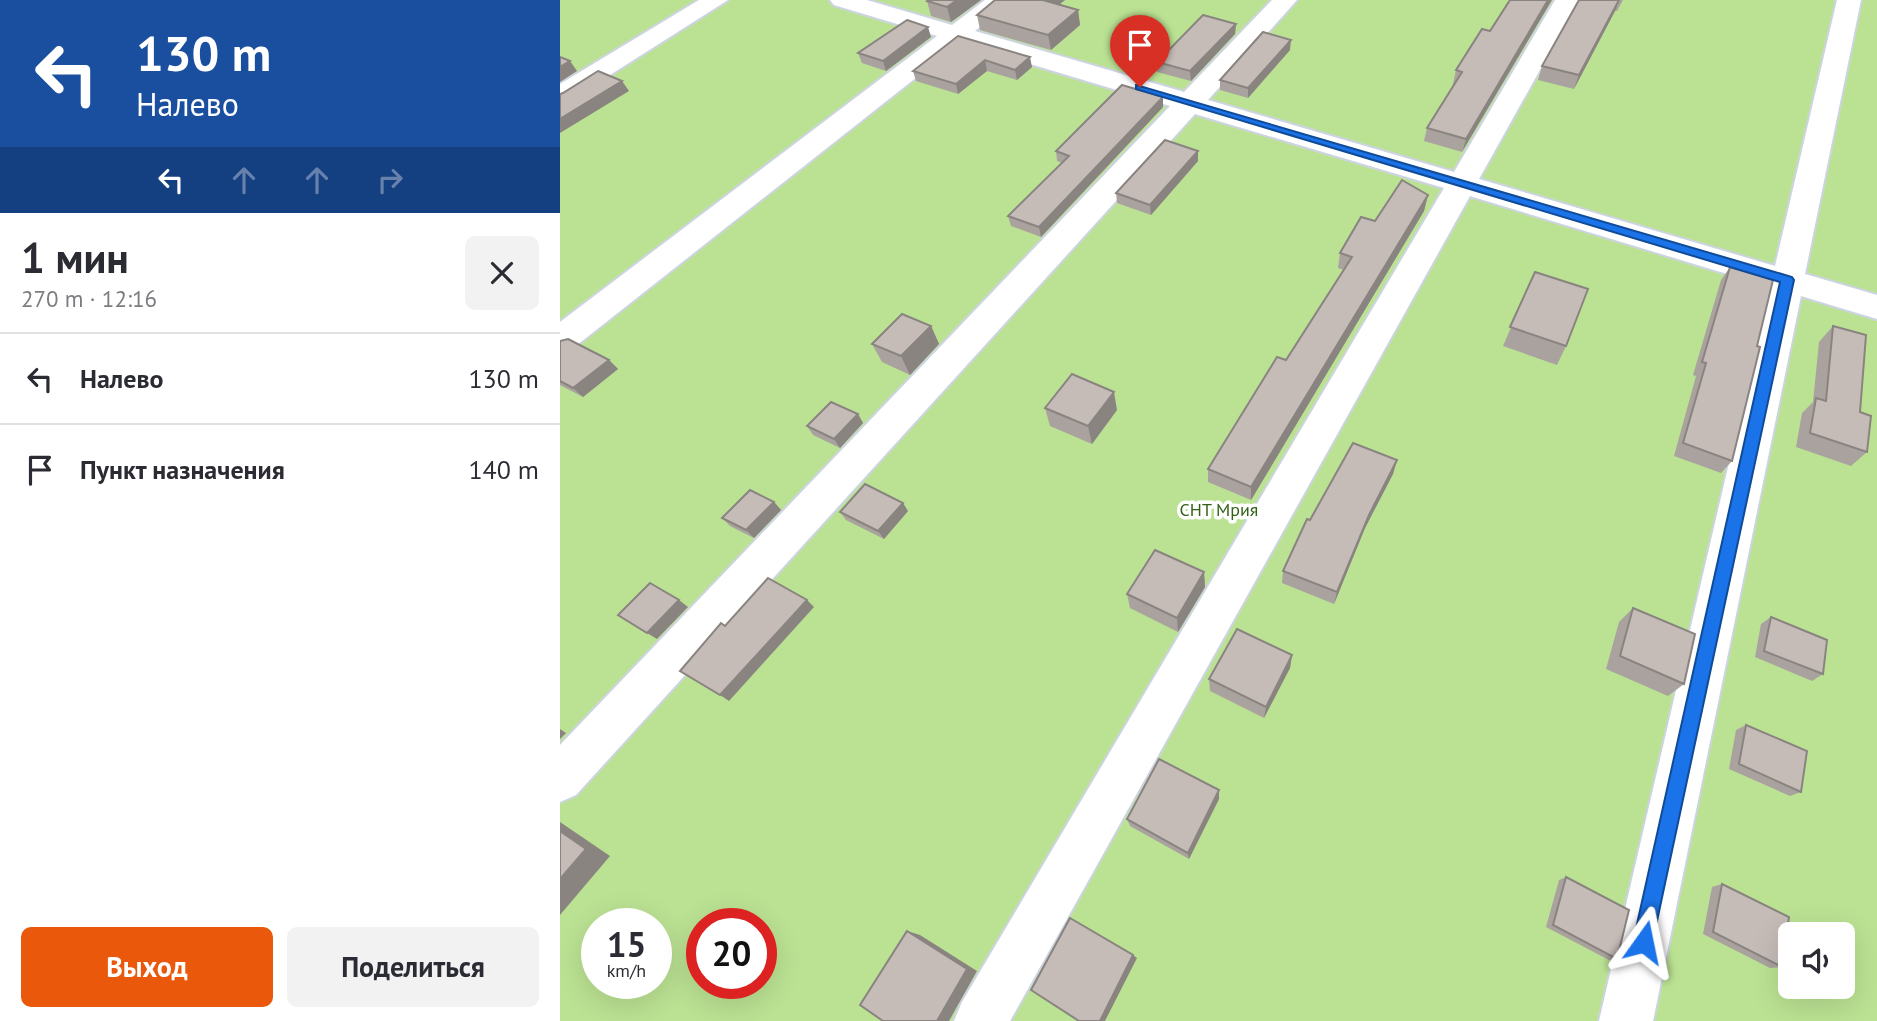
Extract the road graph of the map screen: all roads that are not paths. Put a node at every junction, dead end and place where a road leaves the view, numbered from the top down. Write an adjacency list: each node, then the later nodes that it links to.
1 (716, 0): 8 (street)
2 (842, 0): 7 (street)
3 (1000, 0): 7 (street)
4 (1285, 0): 9 (street)
5 (1567, 0): 10 (street)
6 (1849, 0): 11 (street)
7 (958, 34): 9 (street); 13 (street)
8 (560, 95)
9 (1192, 102): 10 (street); 14 (street)
10 (1462, 183): 11 (street); 15 (street)
11 (1787, 280): 12 (street); 16 (street)
12 (1877, 307)
13 (560, 340)
14 (560, 779)
15 (981, 1021)
16 (1626, 1021)

